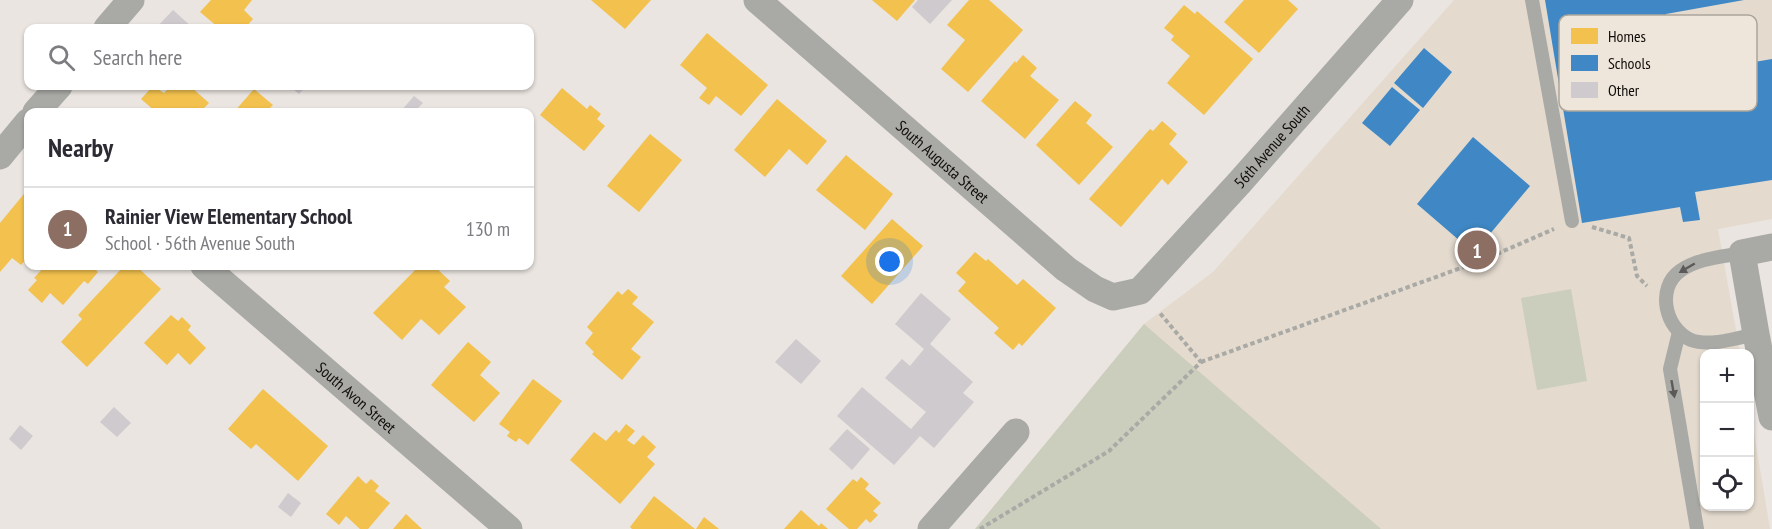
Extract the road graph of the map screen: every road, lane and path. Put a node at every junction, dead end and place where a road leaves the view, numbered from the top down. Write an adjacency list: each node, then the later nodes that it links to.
1 (131, 0): 5 (street)
2 (1400, 0): 14 (street, 56th Avenue South)
3 (1532, 0): 10 (lane)
4 (759, 1): 14 (street, South Augusta Street)
5 (110, 24)
6 (55, 90): 7 (street)
7 (40, 108)
8 (24, 127): 9 (street)
9 (0, 156)
10 (1572, 221): 15 (path); 18 (path)
11 (1772, 247): 12 (street)
12 (1742, 252): 15 (lane, one-way to 15); 17 (street)
13 (209, 270): 21 (street, South Avon Street)
14 (1140, 291): 18 (path)
15 (1666, 305): 16 (lane)
16 (1679, 332): 17 (lane); 24 (lane, one-way to 24)
17 (1756, 334): 19 (street)
18 (1201, 362): 23 (path)
19 (1772, 417)
20 (1016, 432): 22 (street)
21 (509, 529)
22 (931, 529)
23 (980, 529)
24 (1697, 529)

